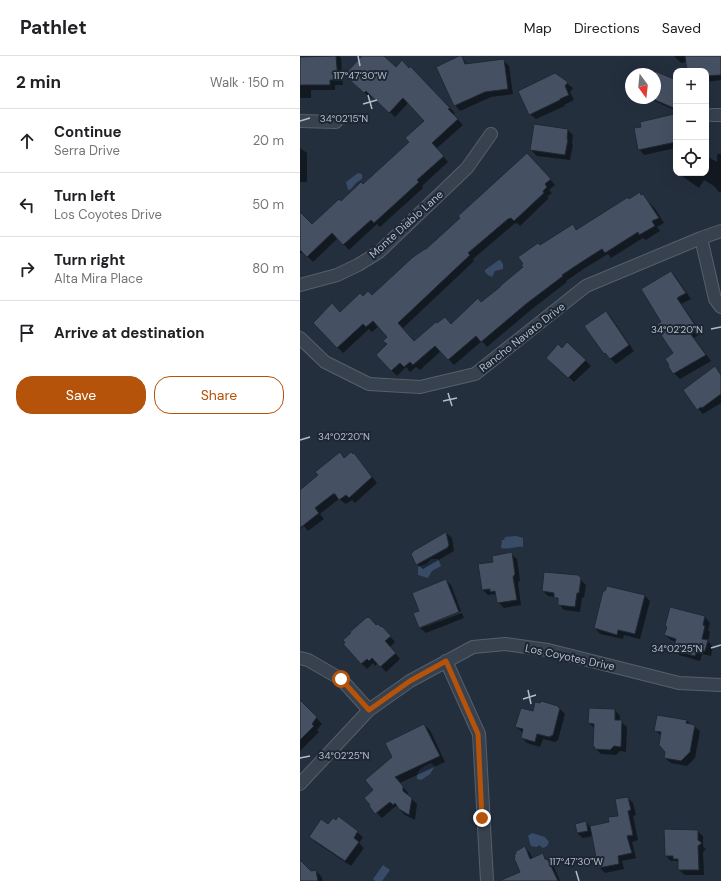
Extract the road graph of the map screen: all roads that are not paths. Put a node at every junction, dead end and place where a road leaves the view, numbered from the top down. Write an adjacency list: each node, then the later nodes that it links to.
1 (300, 121): 2 (street)
2 (336, 122)
3 (491, 134): 6 (street, Monte Diablo Lane)
4 (721, 231): 5 (street, Rancho Navato Drive)
5 (701, 238): 7 (street); 8 (street, Rancho Navato Drive)
6 (300, 284)
7 (721, 307)
8 (300, 338)
9 (300, 658): 12 (street)
10 (446, 661): 11 (street, Los Coyotes Drive); 12 (street, Los Coyotes Drive); 14 (street)
11 (721, 685)
12 (369, 710): 13 (street, Los Coyotes Drive)
13 (300, 784)
14 (487, 881)

